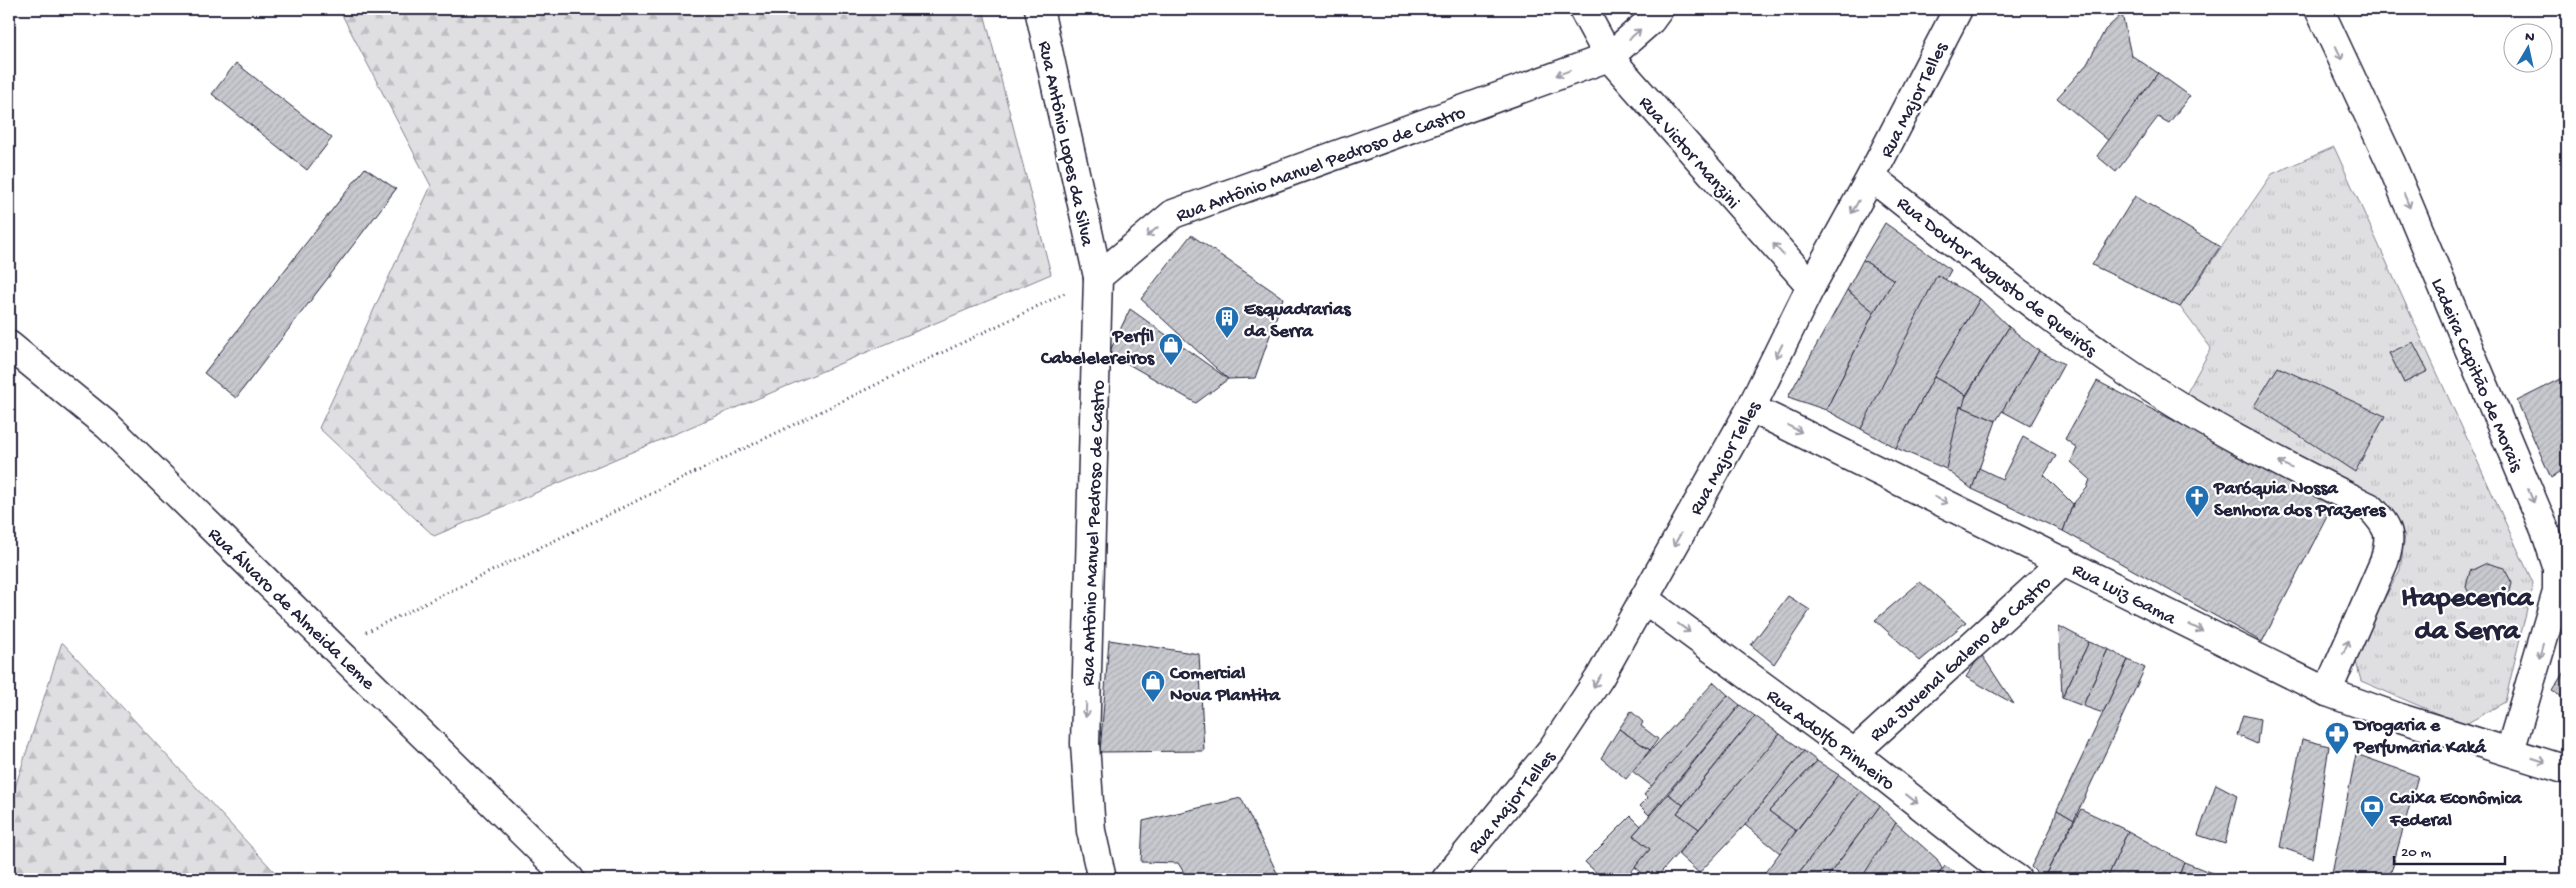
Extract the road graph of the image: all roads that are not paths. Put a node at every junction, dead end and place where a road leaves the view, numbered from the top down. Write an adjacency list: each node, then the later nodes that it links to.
1 (1039, 9): 8 (street, Rua Antônio Lopes da Silva)
2 (1583, 9): 6 (street, Rua Victor Manzini)
3 (1659, 9): 6 (street, Rua Antônio Manuel Pedroso de Castro, one-way to 3)
4 (1958, 9): 7 (street, Rua Major Telles)
5 (2319, 9): 15 (street, Ladeira Capitão de Morais, one-way to 15)
6 (1609, 57): 8 (street, Rua Antônio Manuel Pedroso de Castro, one-way to 8); 9 (street, Rua Victor Manzini, one-way to 6)
7 (1871, 177): 9 (street, Rua Major Telles, one-way to 9); 14 (street, Rua Doutor Augusto de Queirós, one-way to 7)
8 (1098, 277): 19 (street, Rua Antônio Manuel Pedroso de Castro, one-way to 19)
9 (1811, 286): 11 (street, Rua Major Telles, one-way to 11)
10 (9, 345): 18 (street, Rua Álvaro de Almeida Leme)
11 (1751, 408): 12 (street, Rua Luiz Gama, one-way to 12); 13 (street, Rua Major Telles, one-way to 13)
12 (2064, 562): 14 (street, Rua Luiz Gama, one-way to 14); 16 (street, Rua Juvenal Galeno de Castro)
13 (1644, 599): 16 (street, Rua Adolfo Pinheiro, one-way to 16); 20 (street, Rua Major Telles, one-way to 20)
14 (2327, 692): 15 (street, Rua Luiz Gama)
15 (2510, 751): 17 (street, Rua Luiz Gama, one-way to 17)
16 (1854, 753): 21 (street, Rua Adolfo Pinheiro, one-way to 21)
17 (2567, 770)
18 (570, 879)
19 (1102, 879)
20 (1446, 879)
21 (2017, 879)

